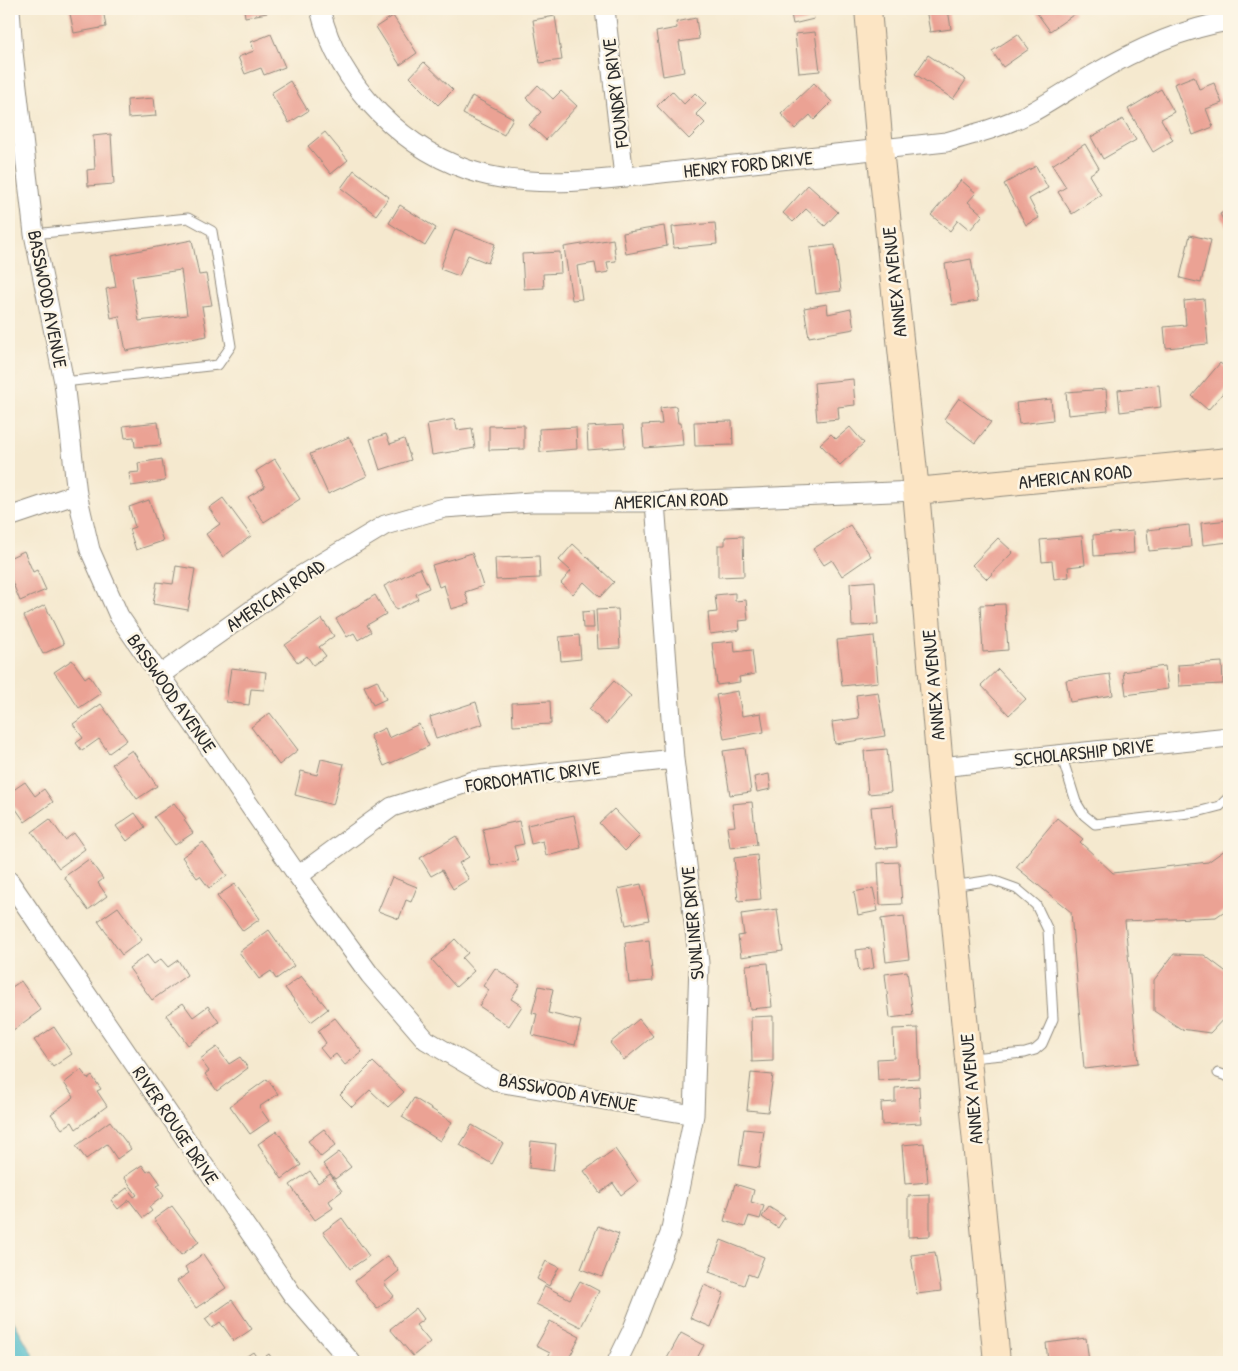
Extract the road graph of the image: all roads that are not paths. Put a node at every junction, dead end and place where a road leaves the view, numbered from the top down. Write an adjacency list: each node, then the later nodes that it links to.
1 (10, 9): 6 (street, BASSWOOD AVENUE)
2 (320, 9): 8 (street, HENRY FORD DRIVE)
3 (605, 9): 8 (street, FOUNDRY DRIVE)
4 (868, 9): 7 (street, ANNEX AVENUE)
5 (1229, 20): 7 (street, HENRY FORD DRIVE)
6 (13, 87): 9 (street, BASSWOOD AVENUE)
7 (880, 149): 8 (street, HENRY FORD DRIVE); 12 (street, ANNEX AVENUE)
8 (624, 177)
9 (34, 234): 10 (street, BASSWOOD AVENUE); 10 (lane)
10 (64, 382): 13 (street, BASSWOOD AVENUE)
11 (1229, 461): 12 (street, AMERICAN ROAD)
12 (916, 491): 14 (street, AMERICAN ROAD); 20 (street, ANNEX AVENUE)
13 (77, 494): 15 (street); 16 (street, BASSWOOD AVENUE)
14 (655, 502): 16 (street, AMERICAN ROAD); 19 (street, SUNLINER DRIVE)
15 (9, 517)
16 (160, 675): 22 (street, BASSWOOD AVENUE)
17 (1229, 737): 18 (street, SCHOLARSHIP DRIVE)
18 (1060, 754): 20 (street, SCHOLARSHIP DRIVE); 21 (lane)
19 (674, 759): 22 (street, FORDOMATIC DRIVE); 28 (street, SUNLINER DRIVE)
20 (940, 767): 24 (street, ANNEX AVENUE)
21 (1229, 797)
22 (298, 876): 28 (street, BASSWOOD AVENUE)
23 (9, 881): 29 (street, RIVER ROUGE DRIVE)
24 (952, 886): 25 (street, ANNEX AVENUE); 25 (lane)
25 (968, 1058): 31 (street, ANNEX AVENUE)
26 (1218, 1073): 27 (lane)
27 (1229, 1077)
28 (694, 1115): 30 (street, SUNLINER DRIVE)
29 (351, 1362)
30 (617, 1362)
31 (997, 1362)

